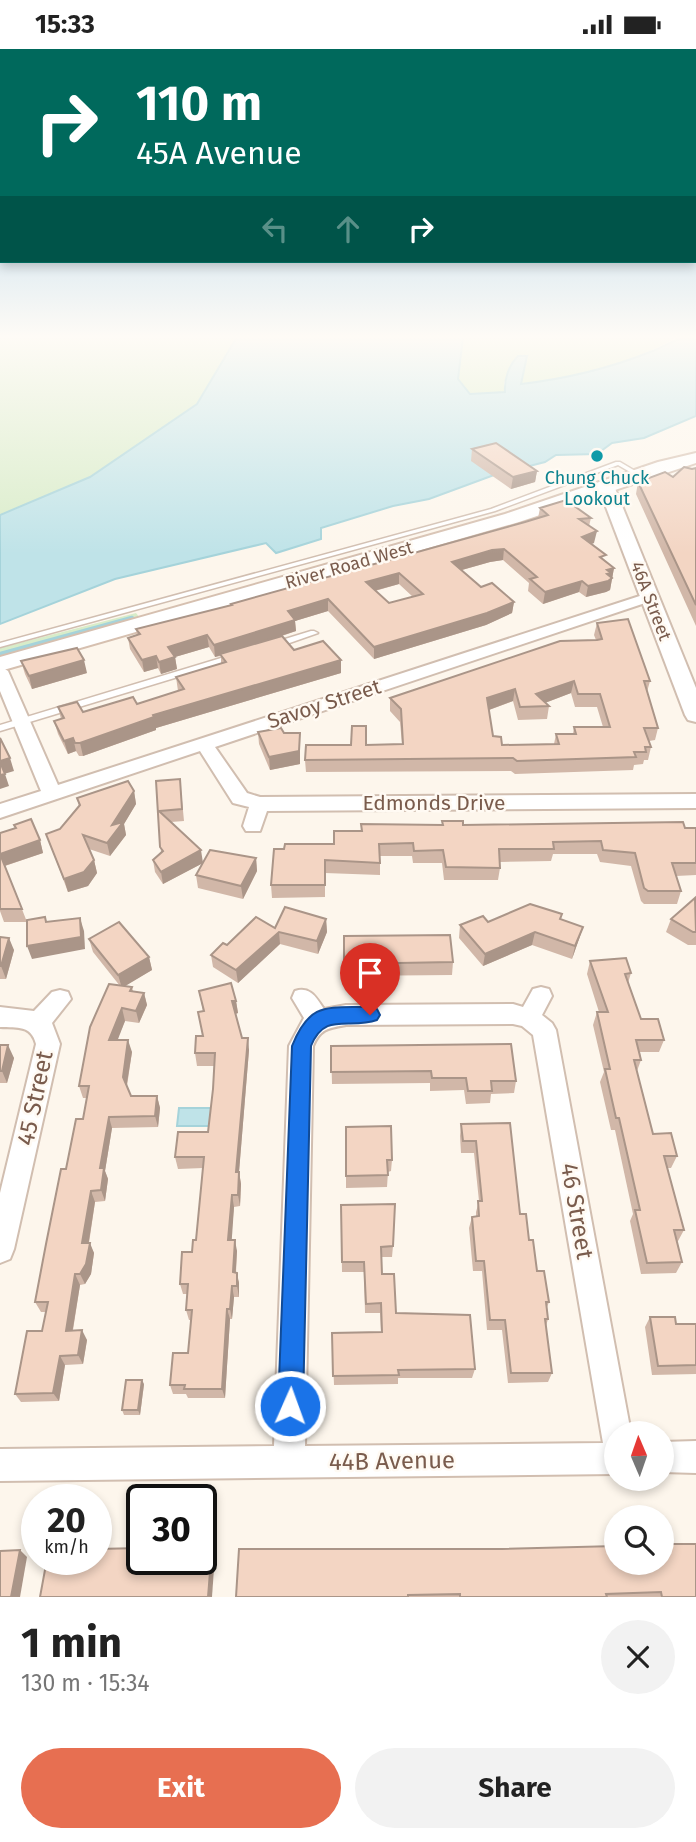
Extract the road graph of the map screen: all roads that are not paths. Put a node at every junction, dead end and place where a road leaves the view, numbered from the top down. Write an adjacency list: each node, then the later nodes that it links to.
1 (696, 458): 2 (main road, River Road West)
2 (639, 475): 3 (main road, River Road West); 6 (lane)
3 (606, 486): 4 (street, 46A Street); 9 (main road, River Road West)
4 (649, 597): 11 (street, 46A Street); 15 (street, Savoy Street)
5 (314, 633): 7 (lane)
6 (0, 645)
7 (260, 649)
8 (247, 653): 13 (lane)
9 (0, 664)
10 (0, 671): 13 (street)
11 (691, 690): 12 (street, 46A Street)
12 (696, 715)
13 (21, 722): 14 (lane); 16 (street)
14 (0, 728)
15 (204, 743): 16 (street, Savoy Street); 18 (street)
16 (52, 794): 19 (street, Savoy Street)
17 (696, 801): 18 (street, Edmonds Drive)
18 (260, 804): 20 (street)
19 (0, 811)
20 (253, 826)
21 (303, 998): 24 (street)
22 (60, 999): 25 (street, 45 Street)
23 (0, 1017): 25 (street)
24 (319, 1020): 27 (street, 46 Street); 31 (street)
25 (37, 1023): 26 (street, 45 Street)
26 (0, 1249)
27 (613, 1421)
28 (674, 1457): 29 (street)
29 (696, 1457)
30 (604, 1458): 31 (street, 44B Avenue)
31 (289, 1462): 32 (street, 44B Avenue)
32 (0, 1465)

